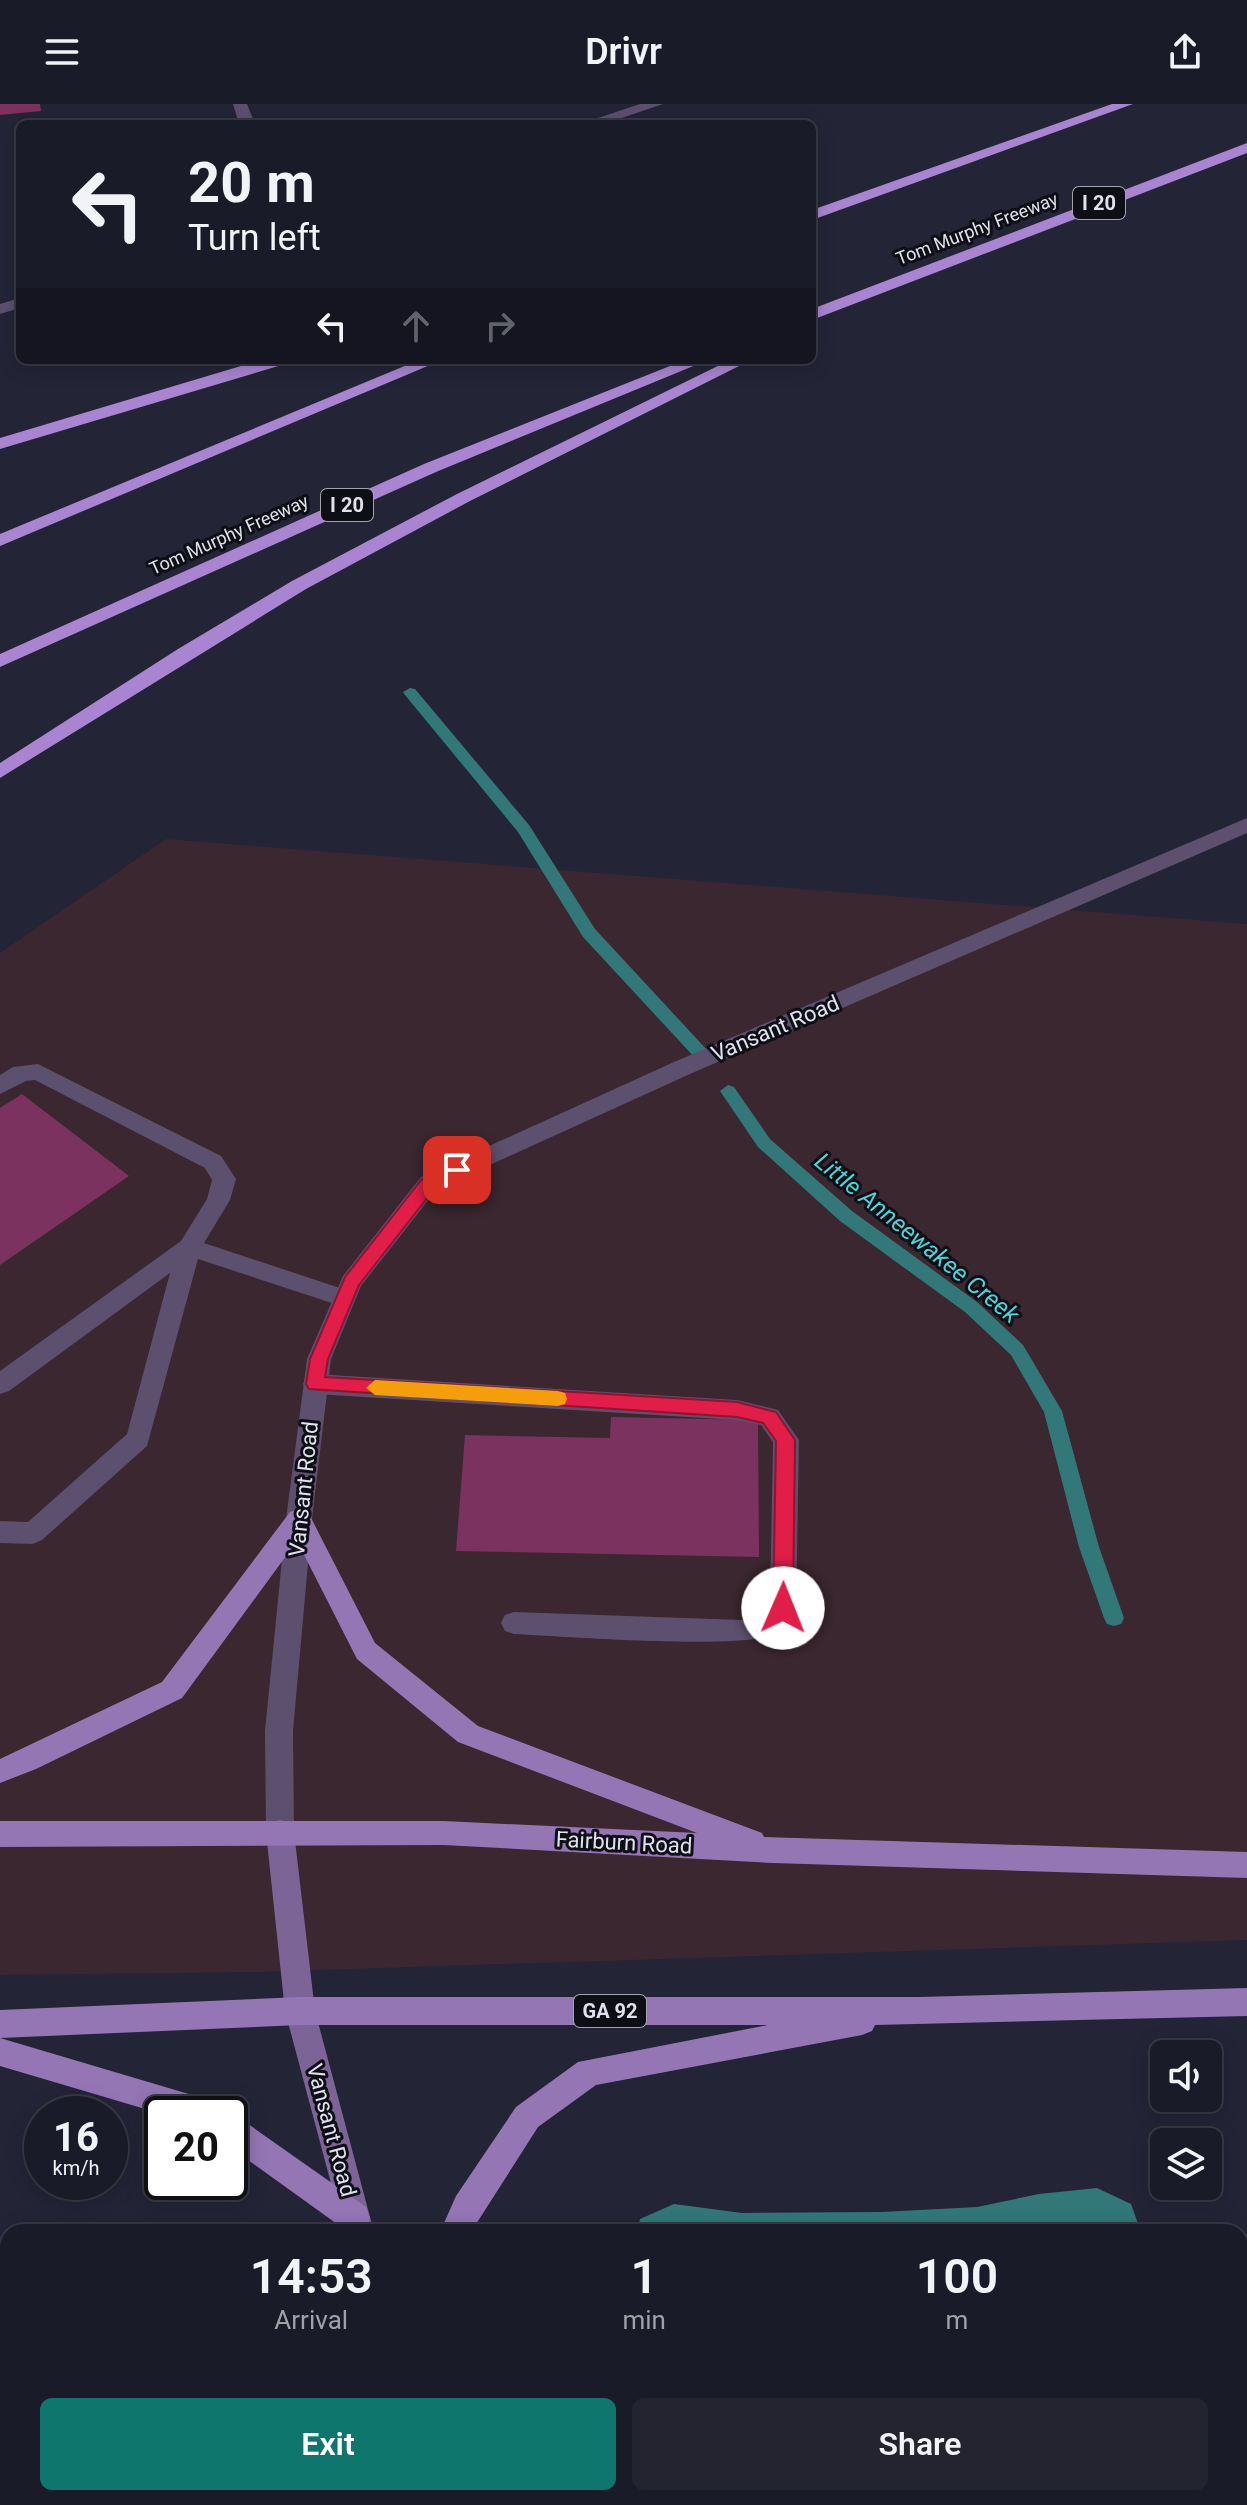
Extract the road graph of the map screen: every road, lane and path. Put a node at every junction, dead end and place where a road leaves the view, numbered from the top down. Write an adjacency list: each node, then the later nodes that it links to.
1 (656, 104): 3 (street)
2 (1126, 104): 5 (highway)
3 (602, 120)
4 (1247, 148): 8 (highway, Tom Murphy Freeway / I 20)
5 (904, 180): 6 (highway); 7 (highway)
6 (816, 205)
7 (816, 213)
8 (952, 259): 9 (highway, Tom Murphy Freeway / I 20); 10 (highway)
9 (816, 313)
10 (816, 325)
11 (266, 364): 15 (highway)
12 (424, 364): 16 (highway)
13 (690, 364): 17 (highway, Tom Murphy Freeway / I 20)
14 (735, 364): 18 (highway)
15 (0, 444)
16 (0, 541)
17 (0, 661)
18 (0, 772)
19 (1247, 825): 22 (street, Vansant Road)
20 (0, 1086): 21 (street)
21 (189, 1247): 22 (street); 23 (street); 26 (street)
22 (344, 1298): 24 (street, Vansant Road)
23 (0, 1384)
24 (315, 1384): 25 (street, Vansant Road); 27 (street)
25 (299, 1519): 28 (main road); 29 (street, Vansant Road); 31 (main road)
26 (0, 1532)
27 (514, 1623)
28 (0, 1771)
29 (280, 1832): 30 (main road, Fairburn Road); 31 (main road, Fairburn Road); 34 (street, Vansant Road)
30 (0, 1834)
31 (773, 1850): 32 (main road, Fairburn Road)
32 (1247, 1865)
33 (1247, 2002): 35 (main road, GA 92)
34 (300, 2011): 35 (main road, GA 92); 36 (main road, GA 92); 41 (street, Vansant Road)
35 (920, 2011): 42 (main road)
36 (0, 2024)
37 (0, 2052): 38 (main road)
38 (148, 2096)
39 (248, 2143): 40 (main road)
40 (356, 2224)
41 (357, 2224)
42 (459, 2224)

